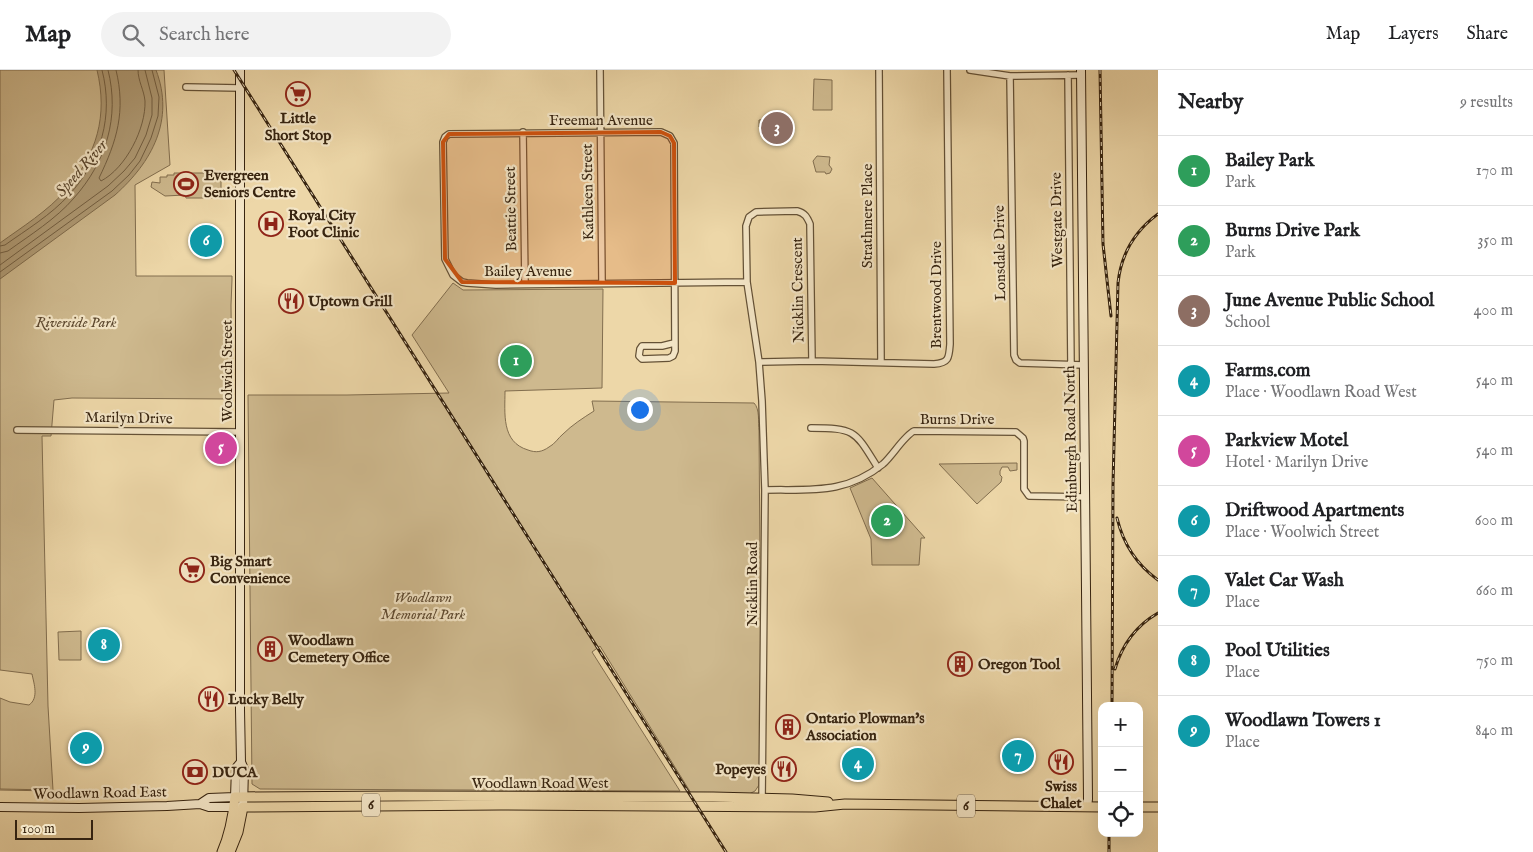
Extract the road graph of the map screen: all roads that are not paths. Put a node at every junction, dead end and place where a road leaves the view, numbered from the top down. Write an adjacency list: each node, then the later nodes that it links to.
1 (240, 70): 10 (main road, Woolwich Street)
2 (600, 70): 12 (street, Kathleen Street)
3 (879, 70): 21 (street, Strathmere Place)
4 (947, 70): 21 (street, Brentwood Drive)
5 (970, 70): 8 (street)
6 (1081, 72): 7 (street); 23 (main road, Edinburgh Road North)
7 (1068, 75): 8 (street); 22 (street, Westgate Drive)
8 (1010, 76): 22 (street, Lonsdale Drive)
9 (186, 87): 10 (street)
10 (240, 88): 26 (main road, Woolwich Street)
11 (523, 132): 12 (street, Freeman Avenue); 13 (street, Freeman Avenue); 17 (street, Beattie Street)
12 (600, 132): 15 (street, Kathleen Street); 16 (street, Freeman Avenue)
13 (445, 137): 17 (street, Bailey Avenue)
14 (747, 282): 16 (street, Bailey Avenue); 19 (street, Nicklin Crescent); 20 (street, Nicklin Crescent)
15 (602, 283): 16 (street, Bailey Avenue); 17 (street, Bailey Avenue)
16 (675, 283): 18 (street, Freeman Avenue)
17 (525, 284)
18 (674, 343): 18 (street)
19 (812, 361): 20 (street, Brentwood Drive); 21 (street, Brentwood Drive)
20 (759, 362): 28 (street, Nicklin Road)
21 (881, 362)
22 (1071, 365): 23 (street, Lonsdale Drive)
23 (1084, 365): 29 (main road, Edinburgh Road North)
24 (811, 428): 27 (street)
25 (17, 430): 26 (street, Marilyn Drive)
26 (240, 432): 30 (main road, Woolwich Street)
27 (878, 468): 28 (street, Burns Drive); 29 (street, Burns Drive)
28 (765, 490): 31 (street, Nicklin Road)
29 (1086, 497): 33 (main road, Edinburgh Road North)
30 (239, 802): 31 (main road, Woodlawn Road West / 6); 32 (main road, Woodlawn Road East); 37 (main road, Woolwich Street); 38 (main road, Woolwich Street)
31 (762, 802): 33 (main road, Woodlawn Road West / 6)
32 (0, 807)
33 (1087, 807): 34 (main road, Woodlawn Road West / 6)
34 (1098, 807)
35 (1143, 807): 36 (main road)
36 (1158, 807)
37 (222, 852)
38 (230, 852)

